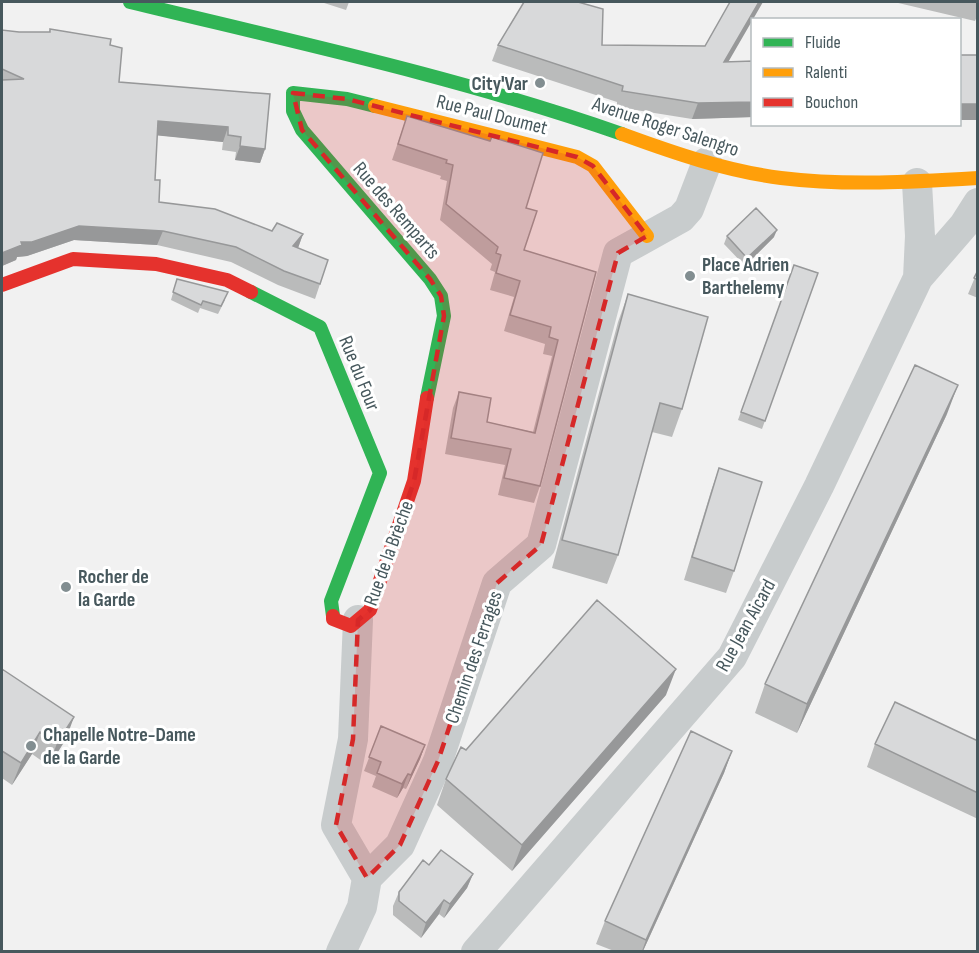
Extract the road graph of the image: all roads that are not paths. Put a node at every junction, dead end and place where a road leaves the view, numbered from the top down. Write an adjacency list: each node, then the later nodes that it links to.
1 (130, 2): 3 (street, Avenue Roger Salengro)
2 (292, 93): 7 (street, Rue Paul Doumet); 10 (street, Rue des Remparts)
3 (707, 162): 5 (street, Avenue Roger Salengro); 7 (street)
4 (978, 178): 5 (street, Avenue Roger Salengro)
5 (917, 183): 8 (street, Rue Jean Aicard)
6 (978, 203): 8 (street, Rue Jean Aicard)
7 (647, 236): 12 (street, Chemin des Ferrages)
8 (918, 278): 14 (street, Rue Jean Aicard)
9 (2, 285): 11 (street, Rue du Four)
10 (433, 361): 11 (street, Rue de la Brèche)
11 (358, 620): 12 (street, Rue de la Brèche)
12 (367, 878): 13 (street)
13 (341, 951)
14 (476, 951)

